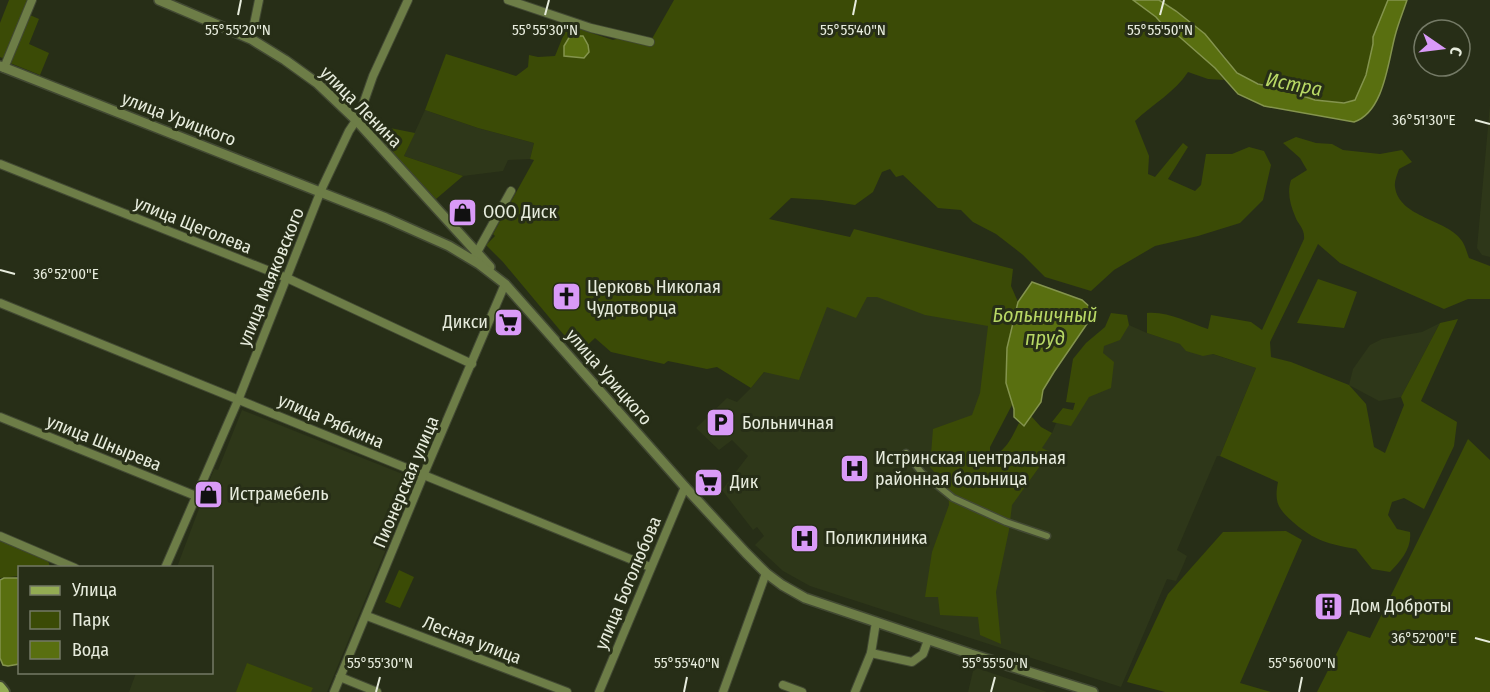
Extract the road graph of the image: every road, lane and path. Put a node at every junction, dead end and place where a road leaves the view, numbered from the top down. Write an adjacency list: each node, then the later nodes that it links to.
1 (32, 0): 9 (street)
2 (159, 0): 7 (street, улица Ленина)
3 (260, 0): 7 (street)
4 (408, 0): 10 (street, улица Маяковского)
5 (508, 0): 6 (street)
6 (522, 2): 8 (street)
7 (251, 39): 10 (street, улица Ленина)
8 (650, 42)
9 (2, 67): 13 (street, улица Урицкого)
10 (356, 120): 13 (street, улица Маяковского); 14 (street, улица Ленина)
11 (0, 164): 17 (street, улица Щеголева)
12 (511, 190): 16 (street)
13 (321, 192): 15 (street, улица Урицкого); 17 (street, улица Маяковского)
14 (462, 238): 15 (street); 16 (street, улица Ленина)
15 (449, 246): 16 (street, улица Урицкого)
16 (475, 256): 18 (street, улица Ленина)
17 (286, 278): 20 (street, улица Щеголева); 21 (street, улица Маяковского)
18 (505, 284): 20 (street, Пионерская улица); 25 (street, улица Урицкого)
19 (0, 303): 21 (street, улица Рябкина)
20 (472, 364): 24 (street, Пионерская улица)
21 (239, 398): 24 (street, улица Рябкина); 26 (street, улица Маяковского)
22 (0, 417): 26 (street, улица Шнырева)
23 (906, 453): 28 (street)
24 (423, 476): 31 (street, улица Рябкина); 33 (street, Пионерская улица)
25 (685, 487): 31 (street, улица Боголюбова); 32 (street, улица Урицкого)
26 (196, 496): 30 (street, улица Маяковского)
27 (0, 536): 29 (street)
28 (1047, 536)
29 (73, 566)
30 (165, 566)
31 (650, 567): 44 (street, улица Боголюбова)
32 (766, 573): 34 (street, улица Урицкого); 45 (street)
33 (367, 616): 37 (street, Пионерская улица); 43 (street, Лесная улица)
34 (876, 622): 35 (street, улица Урицкого); 36 (street)
35 (928, 640): 36 (street); 48 (street, улица Урицкого)
36 (871, 653): 47 (street)
37 (340, 677): 41 (street, Пионерская улица); 42 (street)
38 (783, 685): 46 (street)
39 (0, 687): 40 (main road)
40 (4, 692)
41 (334, 692)
42 (377, 692)
43 (567, 692)
44 (599, 692)
45 (723, 692)
46 (802, 692)
47 (855, 692)
48 (1093, 692)

